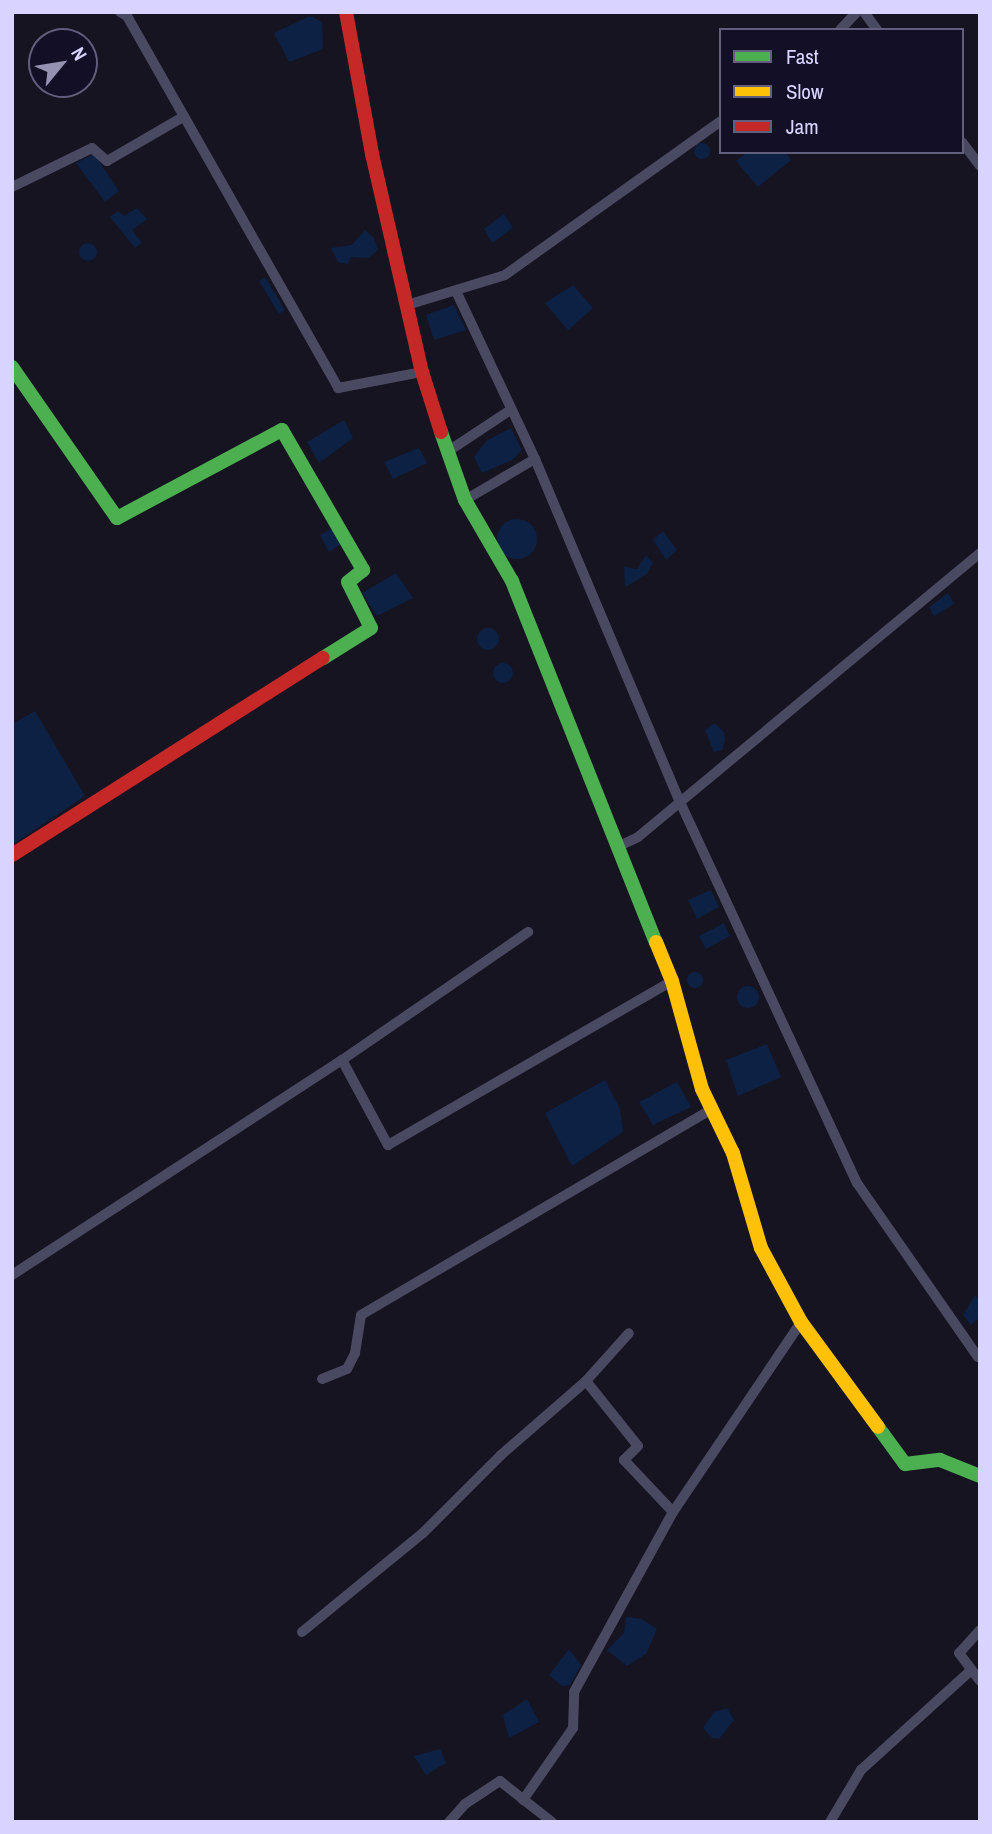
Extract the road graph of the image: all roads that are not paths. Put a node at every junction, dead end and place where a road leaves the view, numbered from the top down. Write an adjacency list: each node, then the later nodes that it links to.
1 (346, 12): 13 (street)
2 (857, 12): 5 (street)
3 (864, 12): 6 (street)
4 (124, 13): 7 (street)
5 (842, 28)
6 (876, 28)
7 (183, 117): 11 (street); 15 (street)
8 (719, 122): 12 (street)
9 (964, 145): 10 (street)
10 (980, 166)
11 (12, 187)
12 (456, 292): 13 (street); 16 (street)
13 (407, 305): 15 (street)
14 (12, 367): 23 (street)
15 (422, 372): 17 (street)
16 (509, 411): 17 (street); 18 (street)
17 (447, 452): 19 (street)
18 (535, 459): 19 (street); 21 (street)
19 (465, 500): 22 (street)
20 (980, 553): 21 (street)
21 (680, 802): 22 (street); 31 (street)
22 (617, 847): 25 (street)
23 (12, 856)
24 (528, 932): 26 (street)
25 (672, 981): 26 (street); 27 (street)
26 (341, 1060): 28 (street)
27 (711, 1110): 29 (street); 32 (street)
28 (12, 1275)
29 (801, 1322): 34 (street); 35 (street)
30 (629, 1333): 33 (street)
31 (978, 1357)
32 (322, 1379)
33 (586, 1381): 35 (street); 37 (street)
34 (980, 1476)
35 (673, 1512): 40 (street)
36 (980, 1630): 38 (street)
37 (302, 1632)
38 (970, 1671): 39 (street); 43 (street)
39 (980, 1681)
40 (523, 1800): 41 (street); 42 (street)
41 (449, 1822)
42 (552, 1822)
43 (830, 1822)

